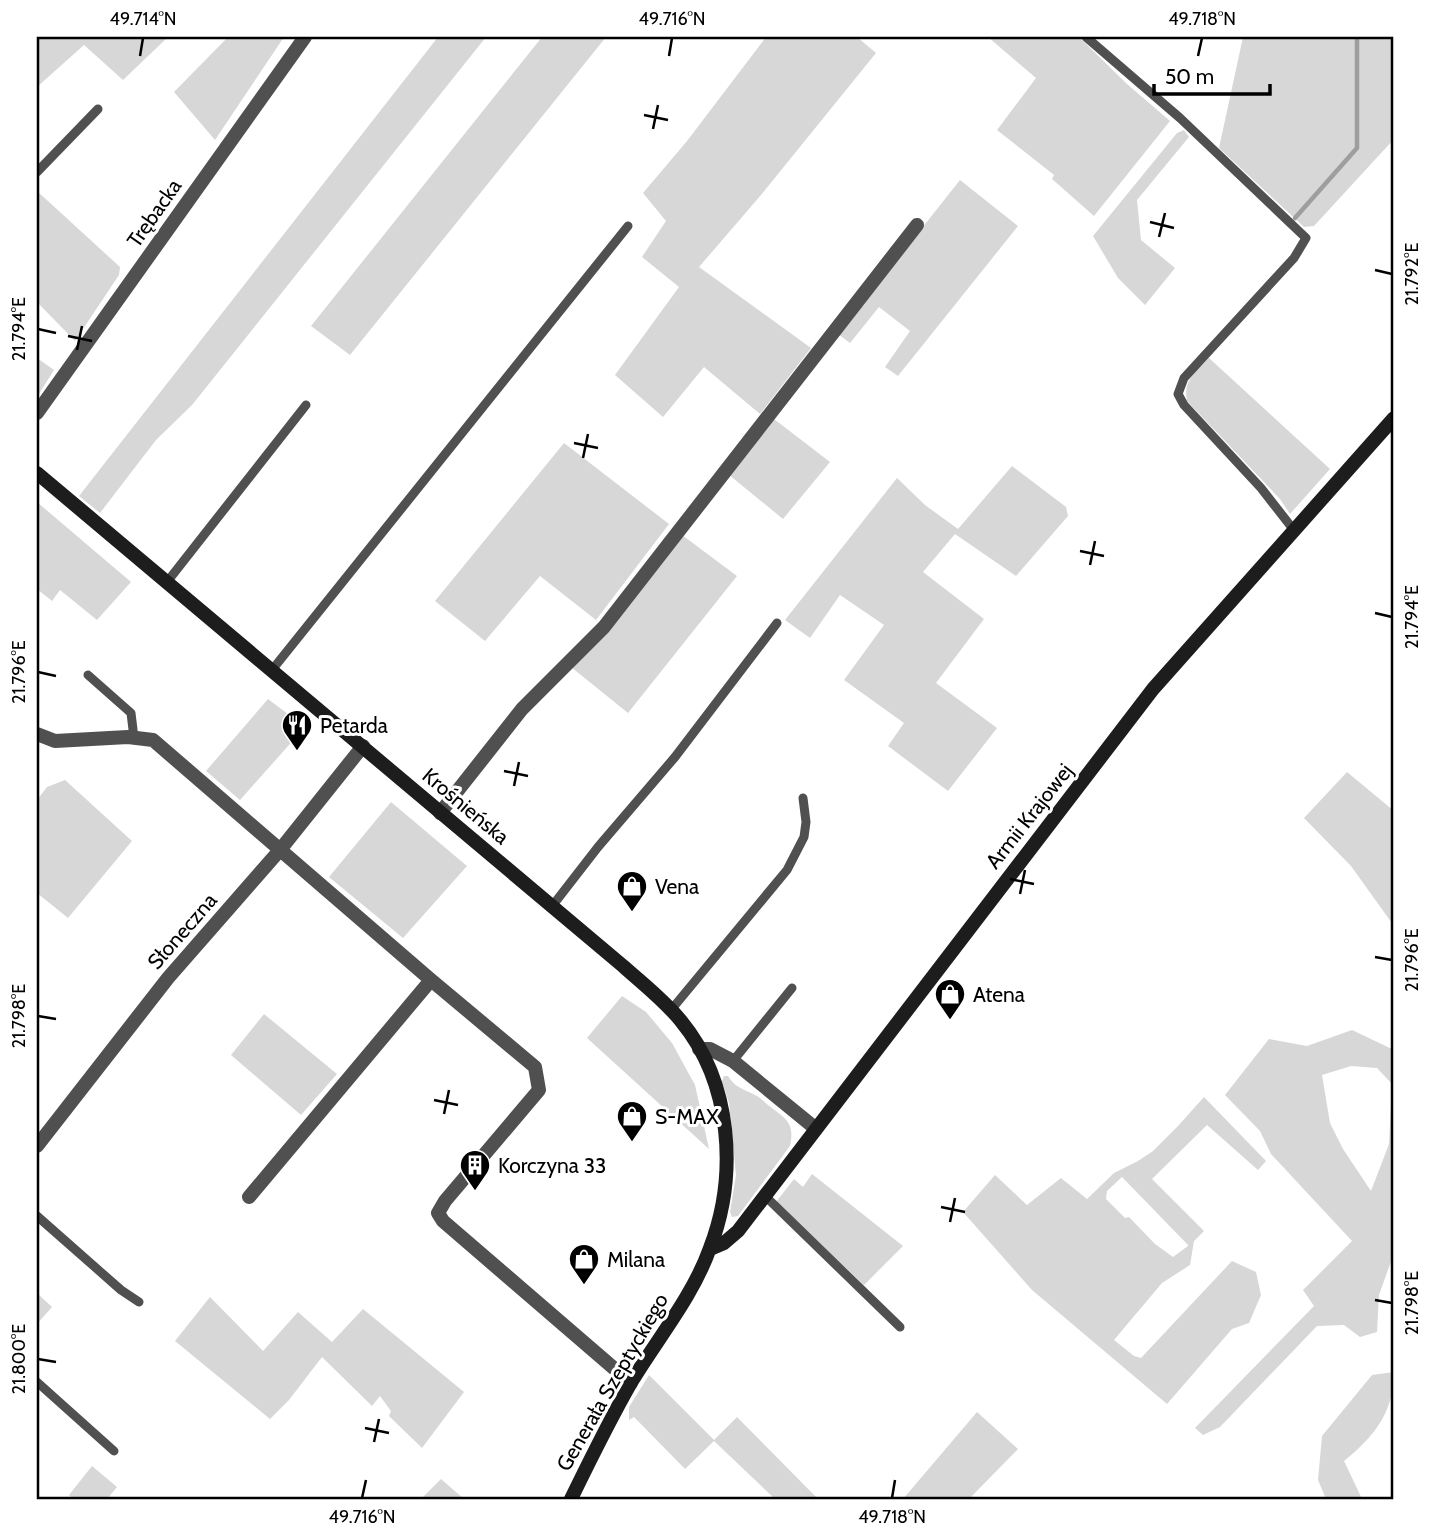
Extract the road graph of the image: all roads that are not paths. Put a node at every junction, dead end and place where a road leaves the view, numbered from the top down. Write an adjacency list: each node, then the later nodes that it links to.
1 (305, 37): 8 (street, Trębacka)
2 (1086, 37): 11 (lane)
3 (98, 109): 4 (lane)
4 (37, 172)
5 (917, 225): 20 (street)
6 (628, 226): 14 (lane)
7 (306, 405): 12 (lane)
8 (37, 413)
9 (1394, 418): 11 (main road, Armii Krajowej)
10 (37, 473): 12 (main road, Krośnieńska)
11 (1293, 529): 28 (main road, Armii Krajowej)
12 (167, 582): 14 (main road, Krośnieńska)
13 (777, 623): 22 (lane)
14 (272, 670): 18 (main road, Krośnieńska)
15 (88, 675): 17 (lane)
16 (37, 734): 17 (street)
17 (134, 738): 21 (street)
18 (363, 747): 20 (main road, Krośnieńska); 21 (street, Słoneczna)
19 (803, 798): 25 (lane)
20 (440, 813): 22 (main road, Krośnieńska)
21 (280, 850): 23 (street); 29 (street, Słoneczna)
22 (553, 905): 25 (main road, Krośnieńska)
23 (430, 980): 31 (street); 37 (street)
24 (792, 988): 27 (lane)
25 (671, 1010): 26 (main road, Krośnieńska)
26 (699, 1049): 27 (street); 33 (main road, Krośnieńska)
27 (733, 1061): 28 (street)
28 (815, 1128): 30 (main road, Armii Krajowej)
29 (37, 1146)
30 (765, 1196): 33 (main road, Armii Krajowej); 35 (lane)
31 (249, 1197)
32 (37, 1216): 34 (lane)
33 (710, 1249): 37 (main road, Generała Szeptyckiego)
34 (139, 1301)
35 (900, 1327)
36 (37, 1382): 38 (lane)
37 (631, 1383): 39 (main road, Generała Szeptyckiego)
38 (114, 1451)
39 (571, 1499)

